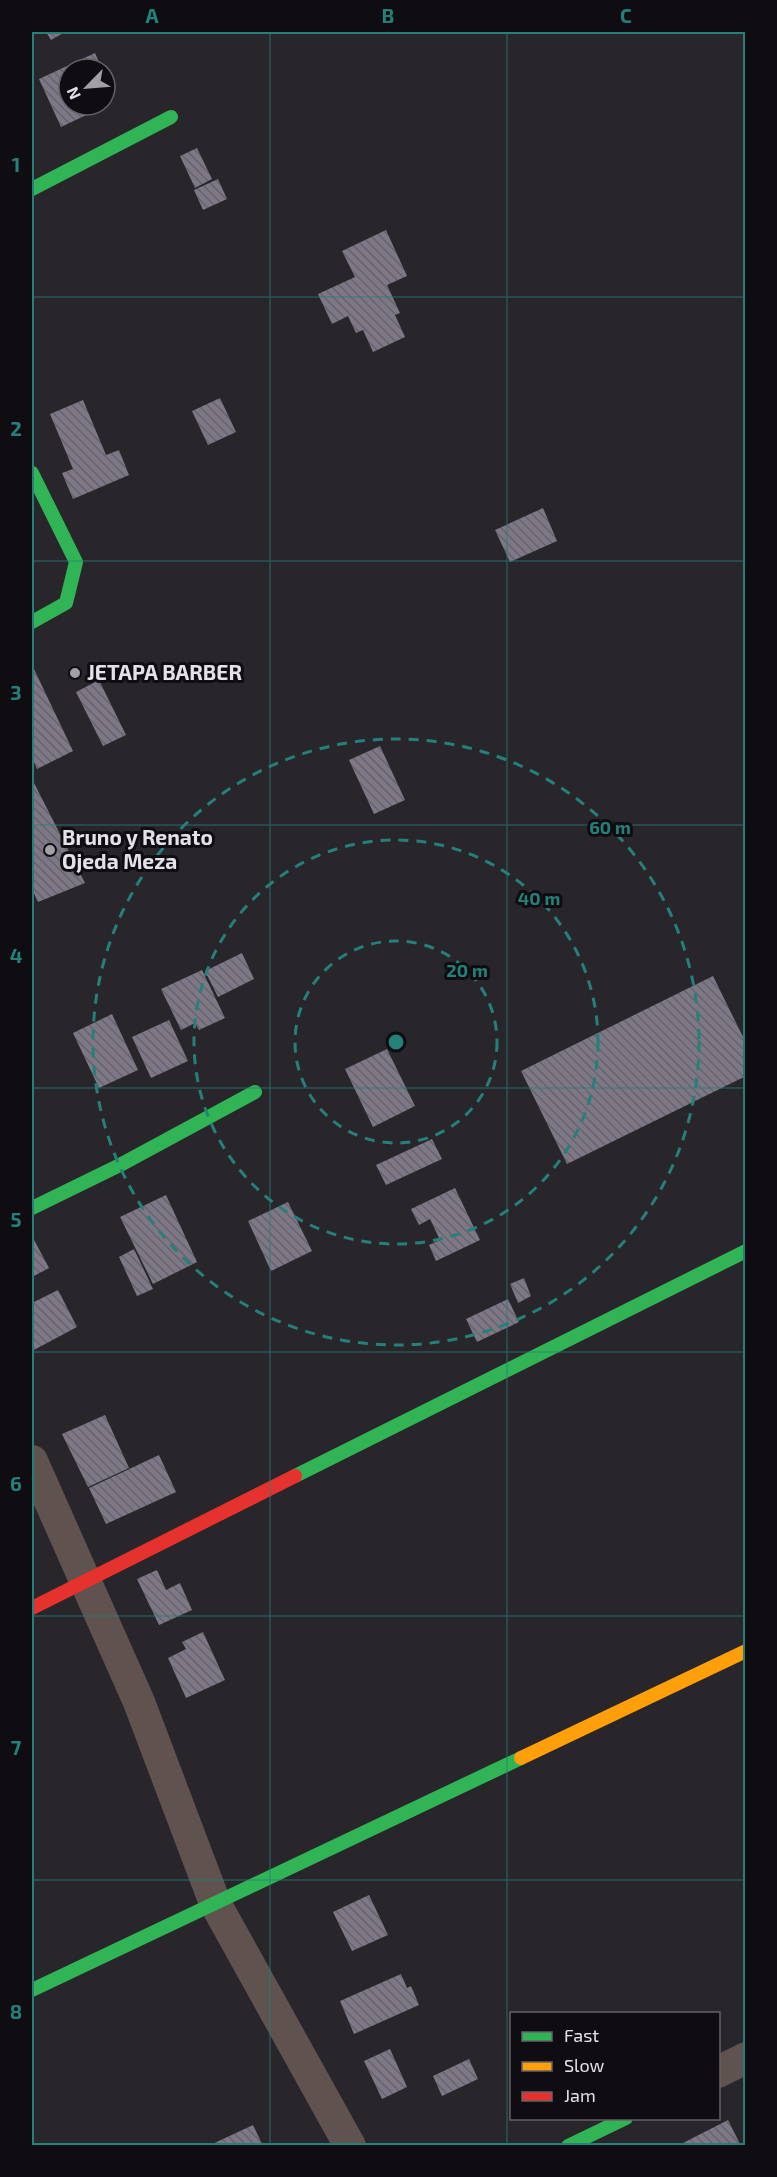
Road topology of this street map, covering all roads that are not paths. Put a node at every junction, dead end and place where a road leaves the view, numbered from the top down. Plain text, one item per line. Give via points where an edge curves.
1 (171, 117) dead end
2 (32, 189) edge
3 (32, 473) edge
4 (32, 622) edge
5 (255, 1092) dead end
6 (32, 1208) edge
7 (746, 1251) edge
8 (32, 1461) edge
9 (86, 1581) junction
10 (32, 1608) edge
11 (746, 1651) edge
12 (215, 1903) junction
13 (32, 1990) edge
14 (746, 2058) edge
15 (720, 2071) edge
16 (622, 2120) edge
17 (350, 2145) edge
18 (568, 2145) edge

1 - 2 street
3 - 4 street via 76,562 66,603
5 - 6 street
7 - 9 street
8 - 9 street
9 - 10 street
9 - 12 street via 139,1702
11 - 12 street
12 - 13 street
12 - 17 street
14 - 15 street
16 - 18 street

